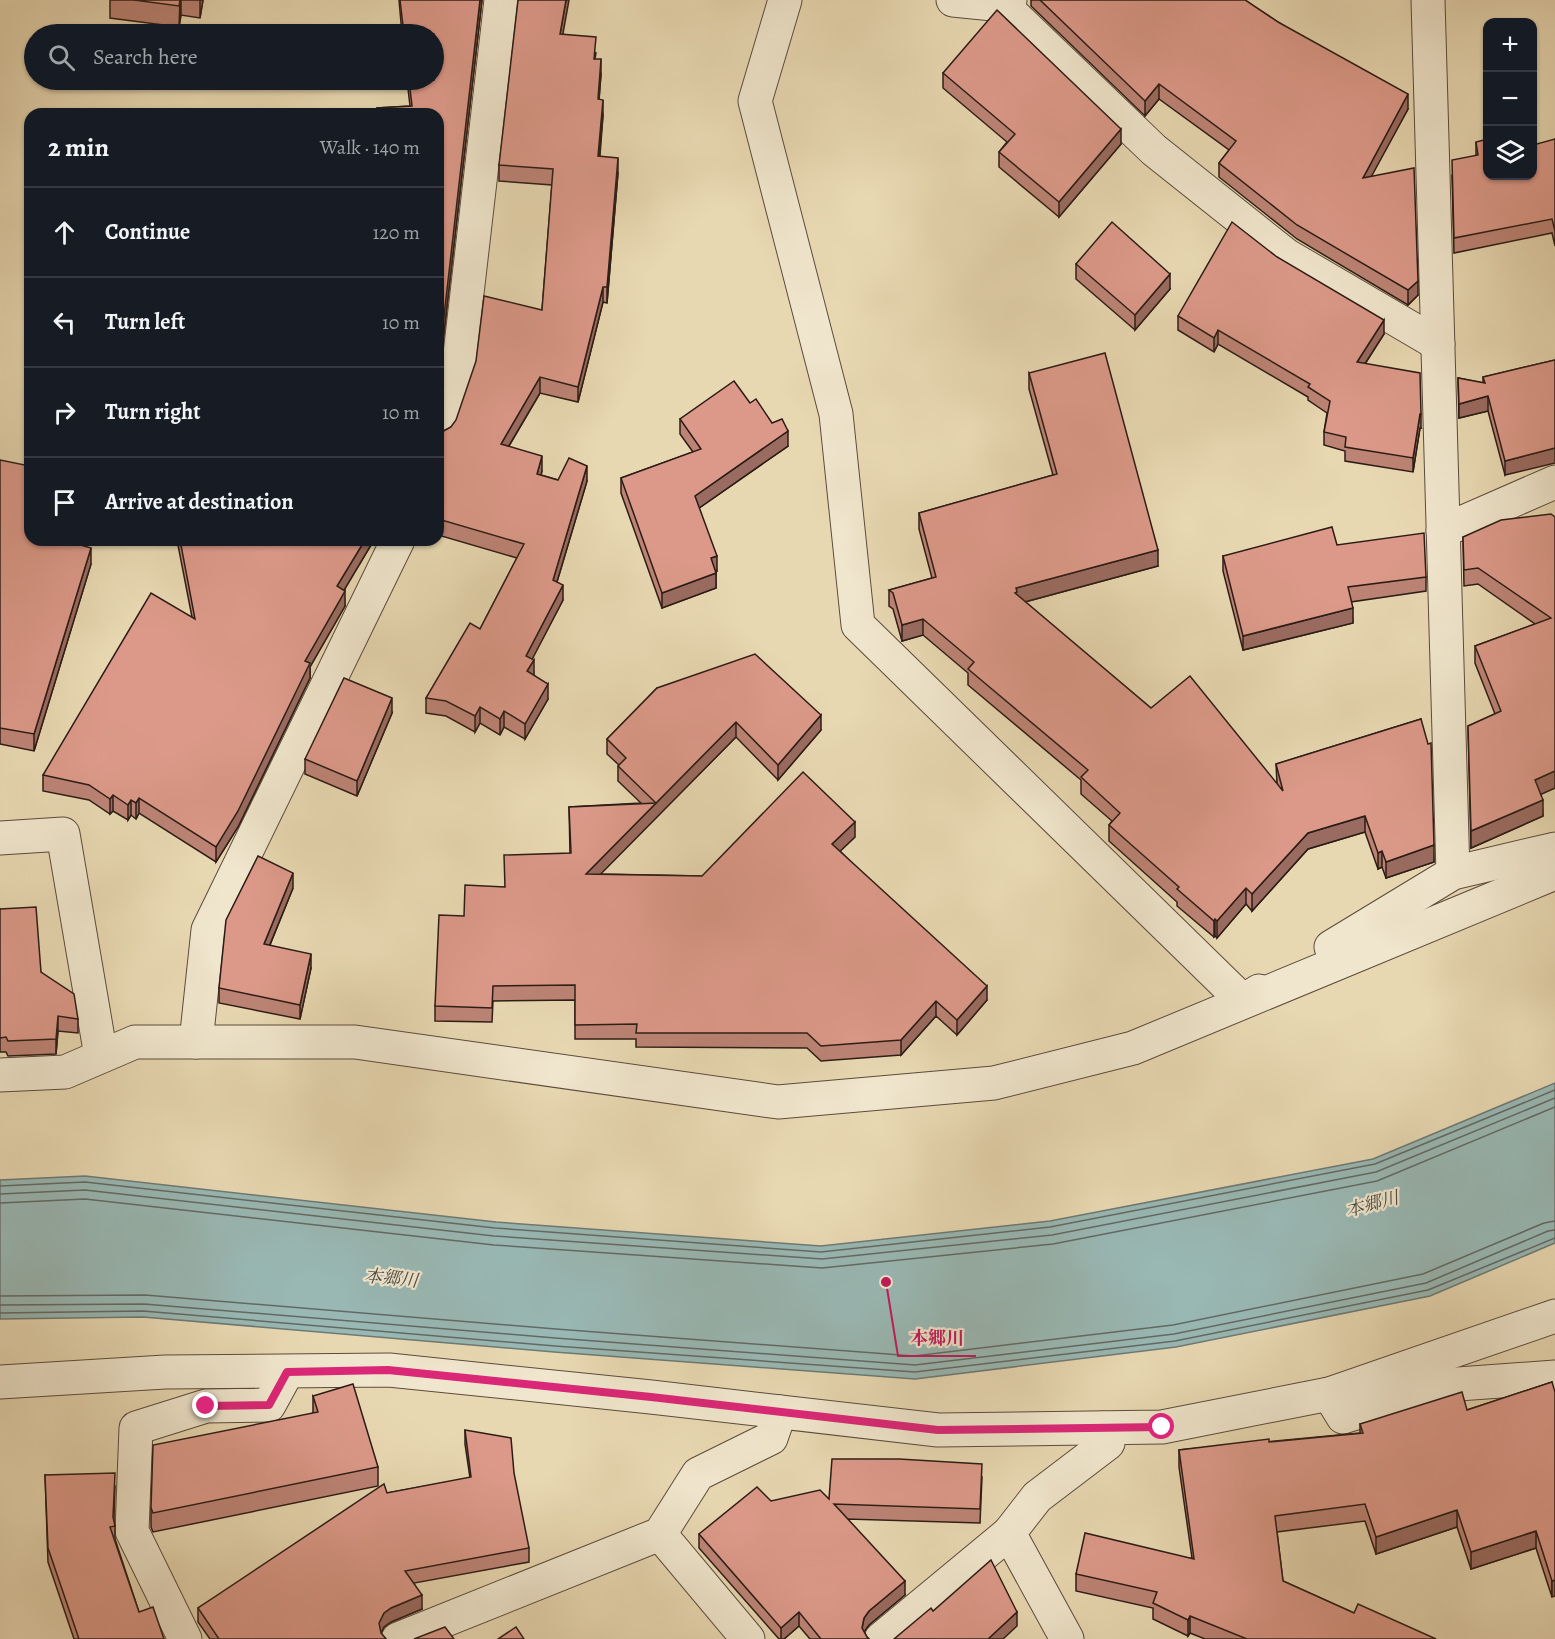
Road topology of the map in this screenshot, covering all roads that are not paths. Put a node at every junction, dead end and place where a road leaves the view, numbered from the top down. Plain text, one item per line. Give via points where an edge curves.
1 (501, 0) edge
2 (785, 0) edge
3 (953, 0) edge
4 (1428, 0) edge
5 (1006, 3) edge
6 (1438, 345) junction
7 (444, 412) edge
8 (1555, 482) edge
9 (1443, 531) junction
10 (395, 546) edge
11 (0, 837) edge
12 (1555, 849) edge
13 (1453, 873) junction
14 (1555, 873) edge
15 (1243, 1001) junction
16 (196, 1042) junction
17 (101, 1056) junction
18 (0, 1075) edge
19 (1555, 1316) edge
20 (287, 1372) junction
21 (1555, 1377) edge
22 (0, 1382) edge
23 (1329, 1394) junction
24 (780, 1412) junction
25 (1104, 1428) junction
26 (1008, 1533) junction
27 (660, 1534) junction
28 (185, 1639) edge
29 (398, 1639) edge
30 (748, 1639) edge
31 (881, 1639) edge
32 (1067, 1639) edge

1 - 7 street via 458,371
2 - 15 street via 755,101 836,414 858,625
3 - 5 street
4 - 6 street
5 - 6 street via 1154,150 1286,255
6 - 9 street
8 - 9 street
9 - 13 street
10 - 16 street via 208,930
11 - 17 street via 63,834
12 - 13 street
13 - 15 street
14 - 15 street
15 - 16 street via 1133,1048 994,1083 778,1102 355,1042
16 - 17 street via 135,1042
17 - 18 street via 65,1072
19 - 23 street
20 - 22 street via 165,1372
20 - 24 street via 388,1370
20 - 28 street via 269,1405 206,1406 136,1428 132,1531
21 - 23 street via 1444,1385 1343,1417
23 - 25 street via 1162,1427
24 - 25 street via 938,1430
24 - 27 street via 771,1438 698,1474
25 - 26 street via 1108,1443 1037,1497
26 - 31 street
26 - 32 street
27 - 29 street
27 - 30 street

